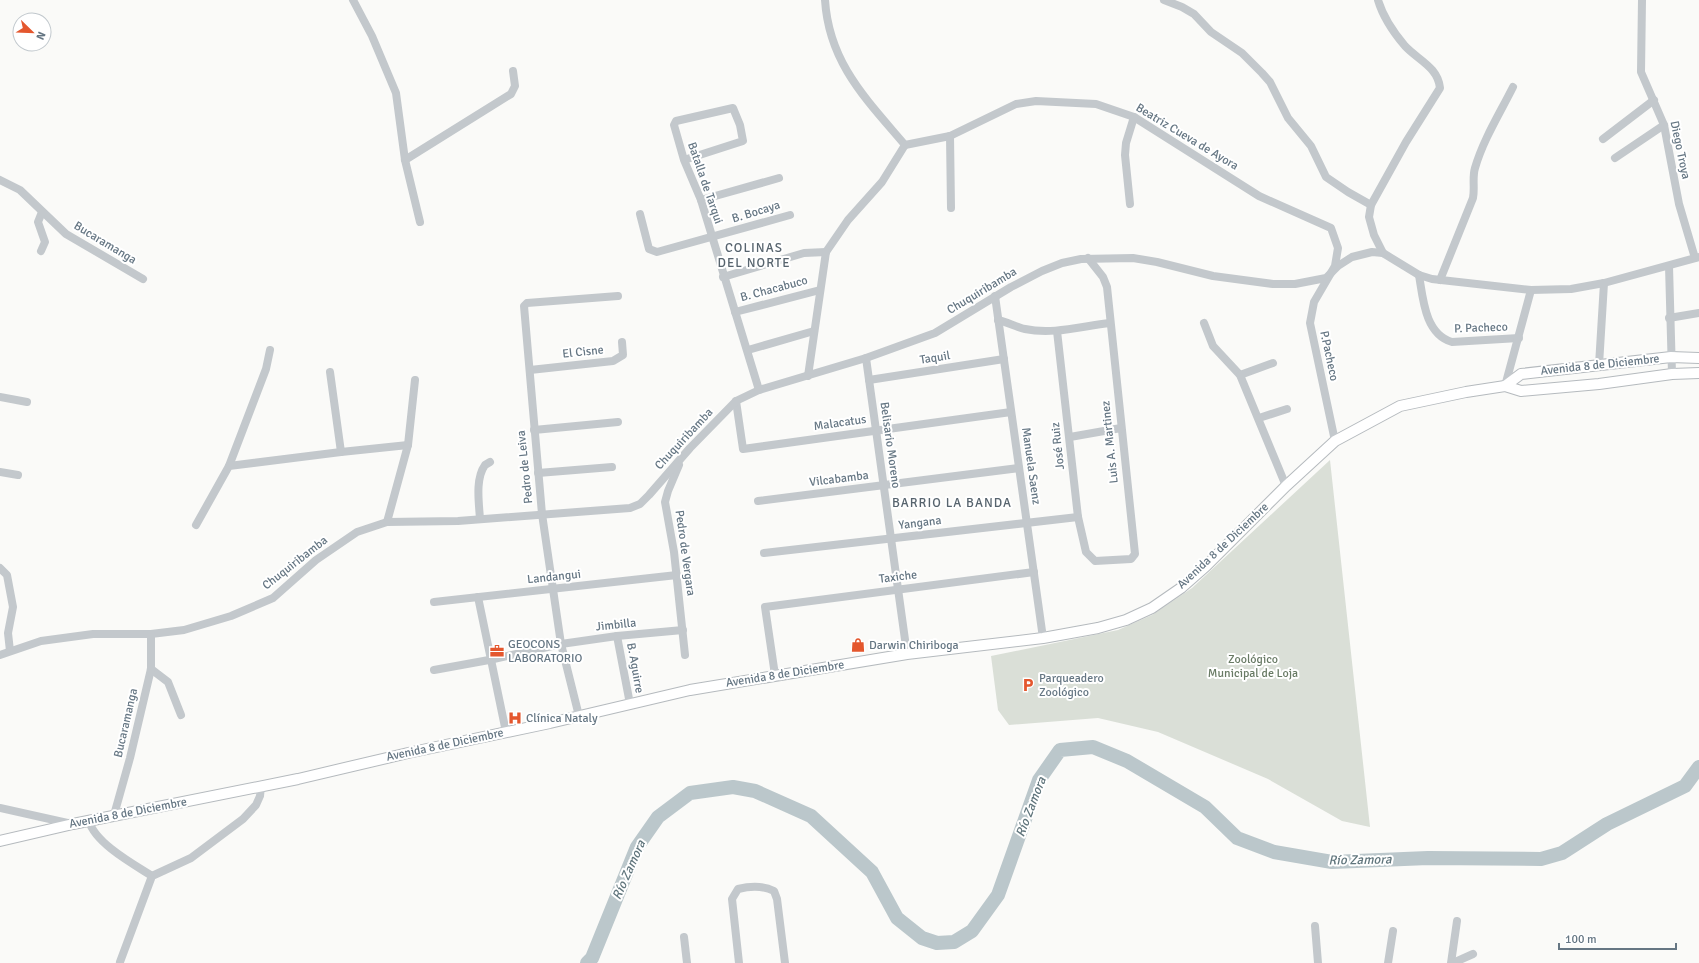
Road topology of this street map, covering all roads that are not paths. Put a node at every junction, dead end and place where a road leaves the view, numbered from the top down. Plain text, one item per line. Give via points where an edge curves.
1 (353, 0) edge
2 (825, 0) edge
3 (1164, 0) edge
4 (1378, 0) edge
5 (1642, 0) edge
6 (513, 71) dead end
7 (1513, 87) dead end
8 (1654, 100) junction
9 (1134, 117) junction
10 (1664, 125) junction
11 (950, 136) junction
12 (1603, 139) dead end
13 (904, 144) junction
14 (1615, 158) dead end
15 (405, 160) junction
16 (684, 160) junction
17 (779, 178) dead end
18 (0, 180) edge
19 (701, 200) junction
20 (1130, 204) dead end
21 (1371, 205) junction
22 (951, 208) dead end
23 (42, 212) junction
24 (640, 214) dead end
25 (790, 214) dead end
26 (420, 222) dead end
27 (711, 238) junction
28 (41, 251) dead end
29 (826, 252) junction
30 (1383, 253) junction
31 (1088, 258) junction
32 (1697, 258) edge
33 (1669, 266) junction
34 (1418, 275) junction
35 (723, 277) junction
36 (1326, 278) junction
37 (143, 279) dead end
38 (1440, 280) junction
39 (1604, 283) junction
40 (820, 290) junction
41 (1531, 290) junction
42 (618, 296) dead end
43 (995, 296) junction
44 (735, 312) junction
45 (1699, 313) edge
46 (1669, 318) junction
47 (998, 320) junction
48 (1110, 323) junction
49 (1204, 323) dead end
50 (814, 331) junction
51 (1057, 331) junction
52 (1519, 338) junction
53 (622, 342) dead end
54 (270, 350) dead end
55 (748, 350) junction
56 (1671, 357) junction
57 (866, 358) junction
58 (1699, 358) edge
59 (1004, 359) junction
60 (1273, 363) dead end
61 (1599, 365) junction
62 (530, 370) junction
63 (330, 372) dead end
64 (1699, 373) edge
65 (1672, 374) junction
66 (1240, 375) junction
67 (808, 376) junction
68 (415, 380) dead end
69 (869, 380) junction
70 (1505, 386) junction
71 (758, 390) junction
72 (0, 397) edge
73 (736, 401) junction
74 (27, 402) dead end
75 (1287, 409) dead end
76 (1011, 412) junction
77 (1259, 418) junction
78 (618, 422) dead end
79 (1121, 428) junction
80 (534, 430) junction
81 (876, 430) junction
82 (1070, 437) junction
83 (1335, 440) junction
84 (408, 445) junction
85 (341, 452) junction
86 (683, 457) junction
87 (490, 462) dead end
88 (229, 466) junction
89 (612, 467) dead end
90 (1019, 468) junction
91 (0, 472) edge
92 (538, 473) junction
93 (18, 475) dead end
94 (884, 486) junction
95 (1286, 486) junction
96 (758, 502) dead end
97 (542, 514) junction
98 (1078, 517) junction
99 (480, 519) junction
100 (387, 522) junction
101 (1027, 522) junction
102 (196, 525) dead end
103 (891, 538) junction
104 (764, 553) dead end
105 (1090, 557) joint
106 (0, 568) edge
107 (1034, 572) junction
108 (676, 575) junction
109 (553, 589) junction
110 (898, 590) junction
111 (478, 597) junction
112 (434, 602) dead end
113 (683, 630) junction
114 (151, 634) junction
115 (617, 636) junction
116 (1043, 638) junction
117 (561, 644) junction
118 (10, 651) junction
119 (907, 654) junction
120 (0, 655) edge
121 (686, 655) dead end
122 (489, 660) junction
123 (151, 670) junction
124 (434, 670) dead end
125 (775, 676) junction
126 (630, 704) junction
127 (181, 715) dead end
128 (579, 716) junction
129 (506, 732) junction
130 (261, 786) junction
131 (0, 808) edge
132 (114, 815) junction
133 (90, 821) junction
134 (73, 824) junction
135 (0, 841) edge
136 (152, 876) junction
137 (1457, 921) dead end
138 (1315, 926) dead end
139 (1393, 931) dead end
140 (684, 936) dead end
141 (1473, 954) dead end
142 (120, 962) edge
143 (687, 963) edge
144 (739, 963) edge
145 (785, 963) edge
146 (1318, 963) edge
147 (1388, 963) edge
148 (1452, 963) edge

1 - 15 street via 372,36 396,93
2 - 13 street via 832,40 854,84
3 - 21 street via 1194,14 1211,32 1242,53 1270,82 1288,118 1311,146 1326,177
4 - 21 street via 1387,22 1406,46 1439,79 1440,88
5 - 8 street, Diego Troya via 1641,72
6 - 15 street via 515,86 511,94
7 - 38 street via 1474,168 1473,198
8 - 10 street, Diego Troya
8 - 12 street
9 - 11 street, Beatriz Cueva de Ayora via 1096,104 1036,101 1005,108
9 - 20 street via 1125,155
9 - 36 street, Beatriz Cueva de Ayora via 1259,196 1331,228 1338,248 1335,266
10 - 14 street
10 - 32 street, Diego Troya via 1679,204
11 - 13 street, Beatriz Cueva de Ayora
11 - 22 street
13 - 29 street via 882,182 848,220
15 - 26 street
16 - 16 street, Batalla de Tarqui via 743,141 735,111 731,108 676,121 674,125
16 - 19 street, Batalla de Tarqui
17 - 19 street
18 - 23 street, Bucaramanga via 20,190
19 - 27 street, Batalla de Tarqui
21 - 30 street via 1369,217
23 - 28 street via 38,222 45,242
23 - 37 street, Bucaramanga via 73,239
24 - 27 street, B. Bocaya via 649,249 654,252
25 - 27 street, B. Bocaya
27 - 35 street, Batalla de Tarqui
29 - 35 street via 804,253
29 - 40 street
30 - 34 street
30 - 36 street via 1372,252 1352,258 1338,266
31 - 36 street, Chuquiribamba via 1133,258 1213,276 1273,284 1295,284
31 - 43 street, Chuquiribamba via 1062,263 1042,271
31 - 48 street, Luis A. Martinez via 1103,277 1107,288
32 - 33 street
33 - 39 street
33 - 46 street
34 - 38 street
34 - 52 street, P. Pacheco via 1431,325 1442,339 1452,342
35 - 44 street, Batalla de Tarqui
36 - 83 street, P.Pacheco via 1314,302 1310,323
38 - 41 street
39 - 41 street via 1571,289
39 - 61 street
40 - 44 street, B. Chacabuco
40 - 50 street
41 - 52 street
42 - 62 street, Pedro de Leiva via 524,306
43 - 47 street, Manuela Saenz
43 - 57 street, Chuquiribamba via 935,333
44 - 55 street, Batalla de Tarqui
45 - 46 street
46 - 56 street
47 - 51 street via 1024,329
47 - 59 street, Manuela Saenz
48 - 51 street
48 - 79 street, Luis A. Martinez
49 - 66 street via 1213,346
50 - 55 street
50 - 67 street
51 - 82 street, José Ruiz
52 - 70 street
53 - 62 street, El Cisne via 623,355 613,361
54 - 88 street via 266,369
55 - 71 street, Batalla de Tarqui
56 - 58 main road, Avenida 8 de Diciembre
56 - 61 main road, Avenida 8 de Diciembre
56 - 65 street
57 - 67 street, Chuquiribamba
57 - 69 street, Belisario Moreno
59 - 69 street, Taquil
59 - 76 street, Manuela Saenz
60 - 66 street
61 - 70 main road, Avenida 8 de Diciembre via 1521,374
62 - 80 street, Pedro de Leiva
63 - 85 street
64 - 65 main road, Avenida 8 de Diciembre
65 - 70 main road, Avenida 8 de Diciembre via 1521,391
66 - 77 street
67 - 71 street, Chuquiribamba
68 - 84 street
69 - 81 street, Belisario Moreno
70 - 83 main road, Avenida 8 de Diciembre via 1400,406
71 - 73 street, Chuquiribamba
72 - 74 street
73 - 81 street, Malacatus via 743,449
73 - 86 street, Chuquiribamba
75 - 77 street
76 - 81 street, Malacatus
76 - 90 street, Manuela Saenz
77 - 95 street
78 - 80 street
79 - 82 street
79 - 105 street, Luis A. Martinez via 1135,554 1131,559 1095,561
80 - 92 street, Pedro de Leiva
81 - 94 street, Belisario Moreno
82 - 98 street, José Ruiz
83 - 95 main road, Avenida 8 de Diciembre
84 - 85 street
84 - 100 street
85 - 88 street
86 - 97 street, Chuquiribamba via 640,504 630,508
86 - 108 street, Pedro de Vergara via 668,490 666,502
87 - 99 street via 485,465 481,475
88 - 102 street
89 - 92 street
90 - 94 street, Vilcabamba
90 - 101 street, Manuela Saenz
91 - 93 street
92 - 97 street, Pedro de Leiva
94 - 96 street, Vilcabamba
94 - 103 street, Belisario Moreno
95 - 116 main road, Avenida 8 de Diciembre via 1206,566 1181,588 1152,608 1126,620 1098,628
97 - 99 street, Chuquiribamba
97 - 109 street, Pedro de Leiva
98 - 101 street, Yangana
98 - 105 street, José Ruiz via 1086,552
99 - 100 street, Chuquiribamba
100 - 114 street, Chuquiribamba via 357,532 316,560 273,598 231,616 184,630
101 - 103 street, Yangana
101 - 107 street, Manuela Saenz
103 - 104 street, Yangana
103 - 110 street, Belisario Moreno
106 - 118 street via 7,574 13,607 8,633
107 - 110 street, Taxiche
107 - 116 street, Manuela Saenz
108 - 109 street, Landangui
108 - 113 street, Pedro de Vergara
109 - 111 street, Landangui
109 - 117 street, Pedro de Leiva
110 - 119 street, Belisario Moreno
110 - 125 street, Taxiche via 765,607
111 - 112 street, Landangui
111 - 122 street
113 - 115 street, Jimbilla
113 - 121 street, Pedro de Vergara
114 - 118 street, Chuquiribamba via 93,634 41,641
114 - 123 street, Bucaramanga
115 - 117 street, Jimbilla
115 - 126 street, B. Aguirre
116 - 119 main road, Avenida 8 de Diciembre
117 - 122 street, Jimbilla
117 - 128 street, Pedro de Leiva
118 - 120 street, Chuquiribamba
119 - 125 main road, Avenida 8 de Diciembre
122 - 124 street, Jimbilla
122 - 129 street
123 - 127 street via 168,682
123 - 132 street, Bucaramanga
125 - 126 main road, Avenida 8 de Diciembre via 690,690
126 - 128 main road, Avenida 8 de Diciembre
128 - 129 main road, Avenida 8 de Diciembre
129 - 130 main road, Avenida 8 de Diciembre
130 - 132 main road, Avenida 8 de Diciembre
130 - 136 street via 256,805 243,819 191,858
131 - 134 street
132 - 133 main road, Avenida 8 de Diciembre
133 - 134 main road, Avenida 8 de Diciembre
133 - 136 street via 91,828 100,839
134 - 135 main road, Avenida 8 de Diciembre
136 - 142 street
137 - 148 street
138 - 146 street
139 - 147 street
140 - 143 street
141 - 148 street
144 - 145 street via 732,899 738,889 748,887 762,887 774,891 778,899

